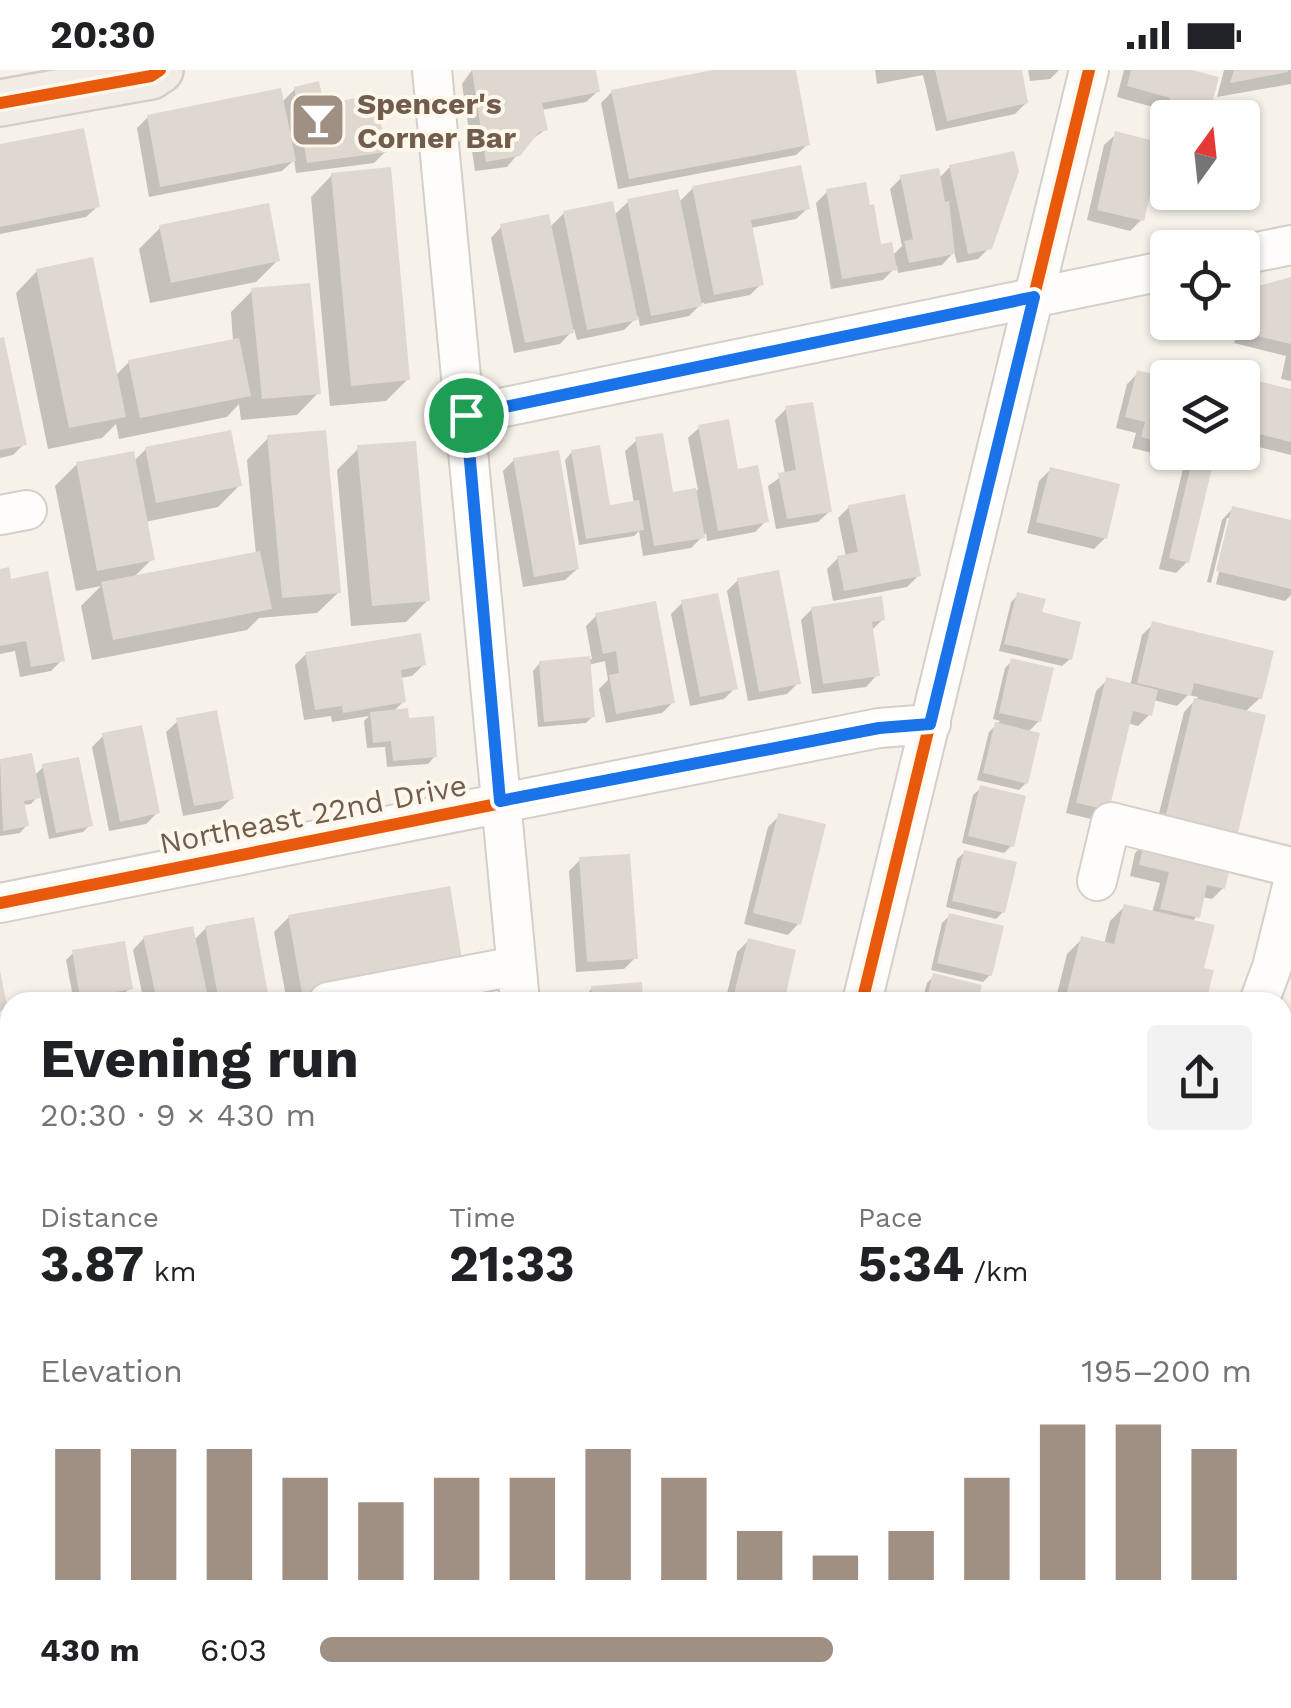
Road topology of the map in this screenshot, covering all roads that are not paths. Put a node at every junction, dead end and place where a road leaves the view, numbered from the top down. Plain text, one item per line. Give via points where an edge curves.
1 (160, 70) edge
2 (432, 70) edge
3 (1089, 70) edge
4 (0, 104) edge
5 (1291, 245) edge
6 (1260, 251) edge
7 (1150, 274) edge
8 (1034, 297) junction
9 (466, 415) junction
10 (930, 724) junction
11 (500, 801) junction
12 (1291, 867) edge
13 (1097, 882) dead end
14 (1291, 890) edge
15 (0, 903) edge
16 (518, 984) edge
17 (434, 992) edge
18 (864, 992) edge
19 (1263, 992) edge

1 - 4 main road
2 - 9 street
3 - 8 street
5 - 6 street
7 - 8 street
8 - 9 street
8 - 10 street
9 - 11 street
10 - 11 street, Northeast 22nd Drive via 879,728
10 - 18 street
11 - 15 street, Northeast 22nd Drive
11 - 16 street
12 - 13 street via 1111,822
14 - 19 street
16 - 17 street

